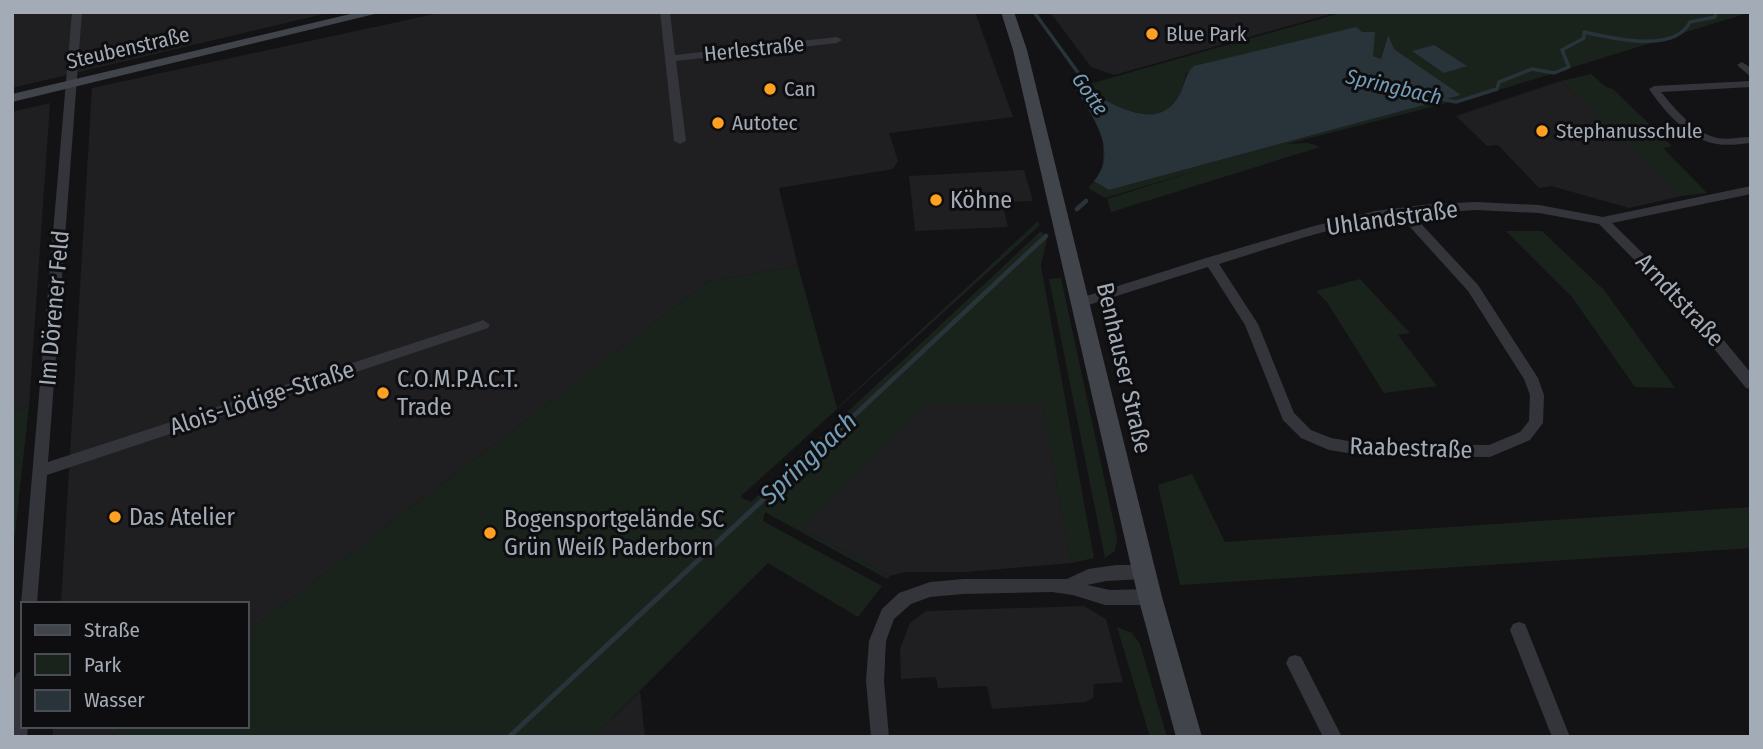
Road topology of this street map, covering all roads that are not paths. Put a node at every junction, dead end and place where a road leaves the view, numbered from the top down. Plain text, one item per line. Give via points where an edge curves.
1 (77, 12) edge
2 (377, 12) edge
3 (665, 12) edge
4 (1007, 12) edge
5 (837, 40) dead end
6 (671, 58) junction
7 (1751, 64) edge
8 (1751, 74) edge
9 (70, 83) junction
10 (1751, 84) edge
11 (12, 98) edge
12 (1751, 139) edge
13 (680, 141) dead end
14 (1751, 190) edge
15 (1402, 211) junction
16 (1603, 221) junction
17 (1210, 261) junction
18 (1082, 302) junction
19 (483, 325) dead end
20 (1751, 384) edge
21 (40, 471) junction
22 (1144, 572) junction
23 (1072, 585) junction
24 (1150, 597) junction
25 (29, 602) edge
26 (1519, 630) dead end
27 (1295, 663) dead end
28 (21, 702) edge
29 (18, 737) edge
30 (880, 737) edge
31 (1189, 737) edge
32 (1333, 737) edge
33 (1561, 737) edge

1 - 9 street, Im Dörener Feld
2 - 9 main road, Steubenstraße
3 - 6 street, Herlestraße
4 - 18 main road, Benhauser Straße
5 - 6 street, Herlestraße
6 - 13 street, Herlestraße
7 - 8 street via 1742,65
9 - 11 street, Steubenstraße
9 - 21 street, Im Dörener Feld
10 - 12 street via 1654,89 1705,137
14 - 16 street, Uhlandstraße
15 - 16 street, Uhlandstraße via 1526,208
15 - 17 street, Uhlandstraße via 1318,229
15 - 17 street, Raabestraße via 1473,288 1531,378 1537,395 1536,423 1525,436 1490,451 1366,450 1329,444 1306,434 1288,416 1251,324
16 - 20 street, Arndtstraße via 1680,296
17 - 18 street, Uhlandstraße
18 - 22 main road, Benhauser Straße
19 - 21 street, Alois-Lödige-Straße
21 - 25 street, Im Dörener Feld
22 - 23 street via 1105,574
22 - 24 main road, Benhauser Straße
23 - 24 street via 1108,597
23 - 30 street via 920,589 896,601 878,628 875,643
24 - 31 main road, Benhauser Straße
26 - 33 street
27 - 32 street
28 - 29 street

